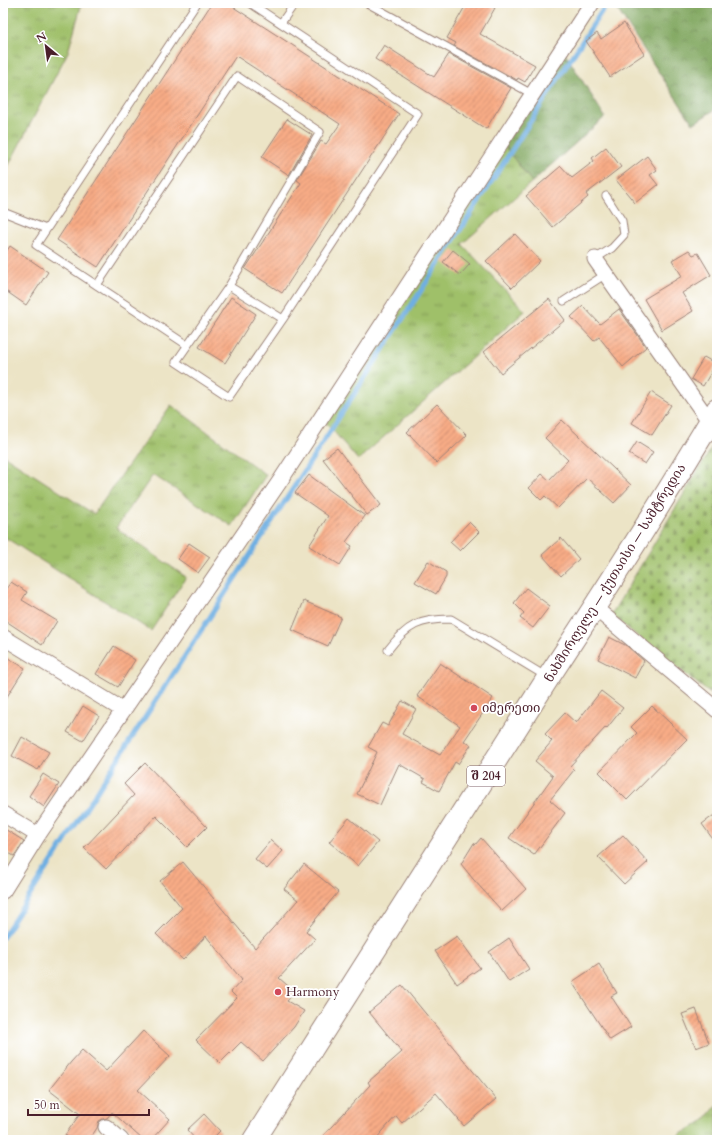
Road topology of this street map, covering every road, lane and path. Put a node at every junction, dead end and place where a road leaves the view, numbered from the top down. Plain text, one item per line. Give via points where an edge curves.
1 (197, 3) edge
2 (250, 3) edge
3 (295, 3) edge
4 (367, 3) edge
5 (592, 3) edge
6 (281, 23) junction
7 (532, 94) junction
8 (606, 196) dead end
9 (3, 212) edge
10 (46, 229) junction
11 (595, 259) joint
12 (606, 274) junction
13 (97, 285) junction
14 (229, 286) junction
15 (564, 301) dead end
16 (283, 319) junction
17 (187, 345) junction
18 (714, 416) edge
19 (595, 608) junction
20 (3, 637) edge
21 (388, 650) dead end
22 (548, 678) junction
23 (123, 710) junction
24 (717, 710) edge
25 (3, 814) edge
26 (38, 834) junction
27 (3, 892) edge
28 (106, 1127) dead end
29 (121, 1140) edge
30 (254, 1140) edge

1 - 10 lane
2 - 6 lane
3 - 6 lane
4 - 7 lane
5 - 7 street
6 - 16 lane via 418,114
7 - 23 street via 284,474
8 - 11 lane via 622,221 624,235 612,248
9 - 10 lane
10 - 13 lane via 36,245
11 - 12 street
12 - 15 lane
12 - 18 street
13 - 14 lane via 237,76 320,132
13 - 17 lane
14 - 16 lane
14 - 17 lane
16 - 17 lane via 229,398 176,362
18 - 19 main road, ნახშირღელე — ქუთაისი — სამტრედია / შ 204
19 - 22 main road, ნახშირღელე — ქუთაისი — სამტრედია / შ 204
19 - 24 street
20 - 23 street
21 - 22 lane via 399,635 417,623 452,619
22 - 30 main road, ნახშირღელე — ქუთაისი — სამტრედია / შ 204
23 - 26 street
25 - 26 street
26 - 27 street
28 - 29 street

